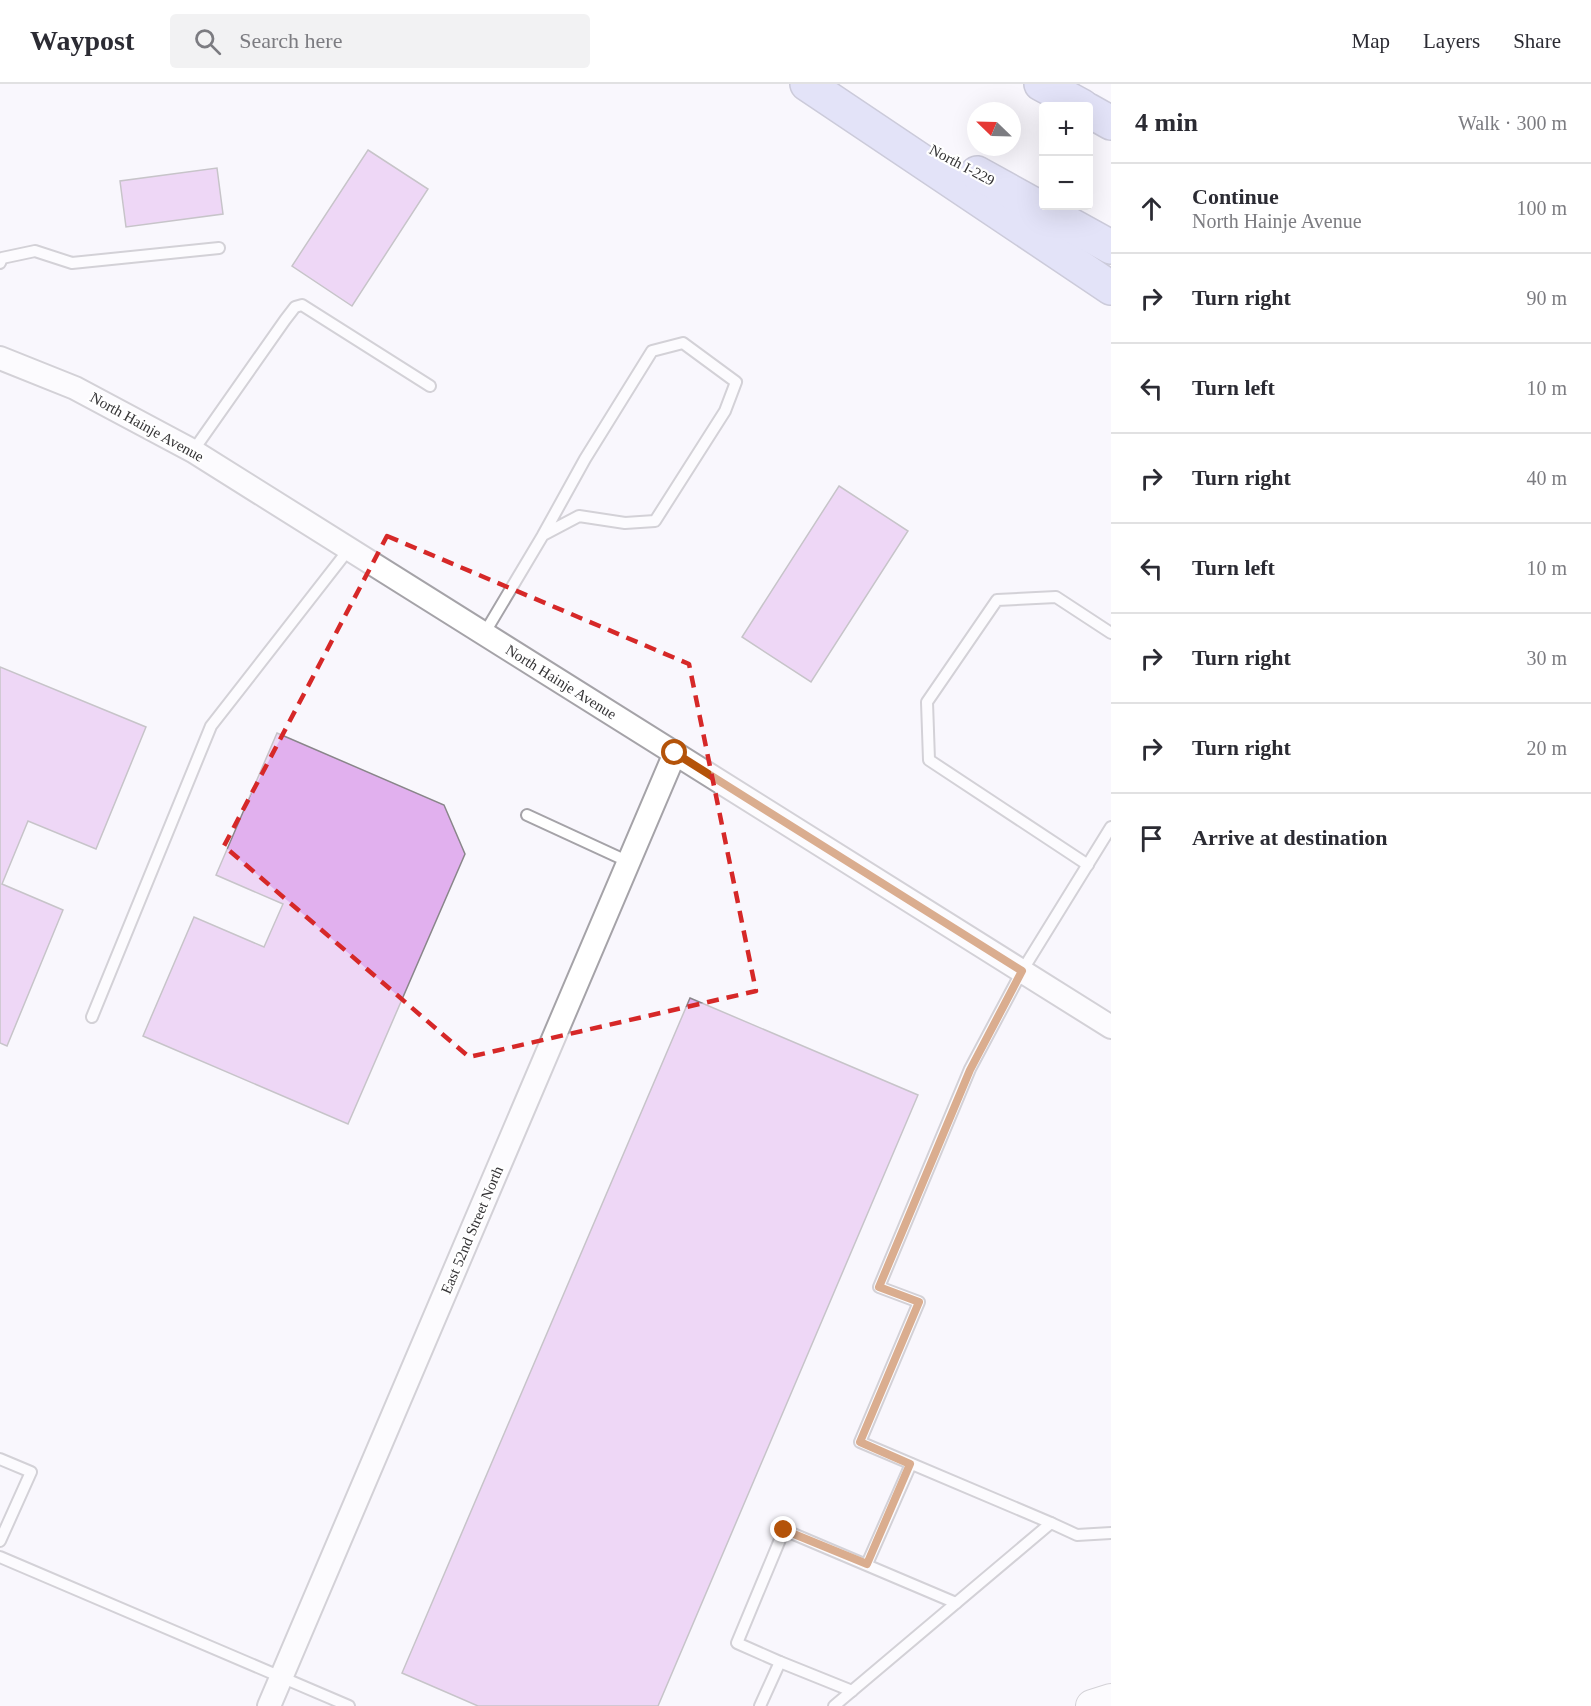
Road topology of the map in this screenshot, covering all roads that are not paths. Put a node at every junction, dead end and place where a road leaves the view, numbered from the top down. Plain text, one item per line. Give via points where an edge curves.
1 (807, 84) edge
2 (812, 84) edge
3 (1041, 84) edge
4 (1075, 102) edge
5 (1093, 112) edge
6 (1111, 123) edge
7 (219, 248) dead end
8 (1111, 248) edge
9 (0, 263) edge
10 (1111, 288) edge
11 (0, 358) edge
12 (430, 386) dead end
13 (193, 451) junction
14 (543, 535) junction
15 (349, 549) junction
16 (1111, 633) edge
17 (484, 634) junction
18 (675, 753) junction
19 (527, 815) dead end
20 (1111, 827) edge
21 (629, 862) junction
22 (1088, 865) junction
23 (1022, 971) junction
24 (92, 1017) dead end
25 (1111, 1027) edge
26 (0, 1459) edge
27 (910, 1464) junction
28 (1051, 1523) junction
29 (1111, 1533) edge
30 (0, 1541) edge
31 (0, 1557) edge
32 (867, 1564) junction
33 (956, 1603) junction
34 (780, 1662) junction
35 (282, 1676) junction
36 (852, 1691) junction
37 (1111, 1700) edge
38 (269, 1706) edge
39 (349, 1706) edge
40 (760, 1706) edge
41 (834, 1706) edge
42 (1092, 1706) edge

1 - 10 highway
2 - 8 highway, North I-229
3 - 4 highway
5 - 6 highway
7 - 9 lane via 72,263 35,251 2,258
11 - 13 street, North Hainje Avenue via 75,388
12 - 13 lane via 302,305 295,307 285,320
13 - 15 street, North Hainje Avenue
14 - 14 lane via 579,516 625,523 655,521 725,411 736,382 683,343 652,351
14 - 17 lane
15 - 17 street, North Hainje Avenue
15 - 24 lane via 211,726
16 - 22 lane via 1056,597 997,600 927,702 929,760
17 - 18 street, North Hainje Avenue
18 - 21 street, East 52nd Street North
18 - 23 street, North Hainje Avenue
19 - 21 lane
20 - 22 lane
21 - 35 street, East 52nd Street North
22 - 23 lane
23 - 25 street, North Hainje Avenue
23 - 27 lane via 970,1070 879,1287 919,1302 860,1442
26 - 30 lane via 31,1472
27 - 28 lane
27 - 32 lane
28 - 29 lane via 1077,1535
28 - 33 lane
31 - 35 lane
32 - 33 lane
32 - 34 lane via 784,1530 736,1643
33 - 36 lane
34 - 36 lane
34 - 40 lane
35 - 38 street, East 52nd Street North
35 - 39 lane
36 - 41 lane
37 - 42 street

